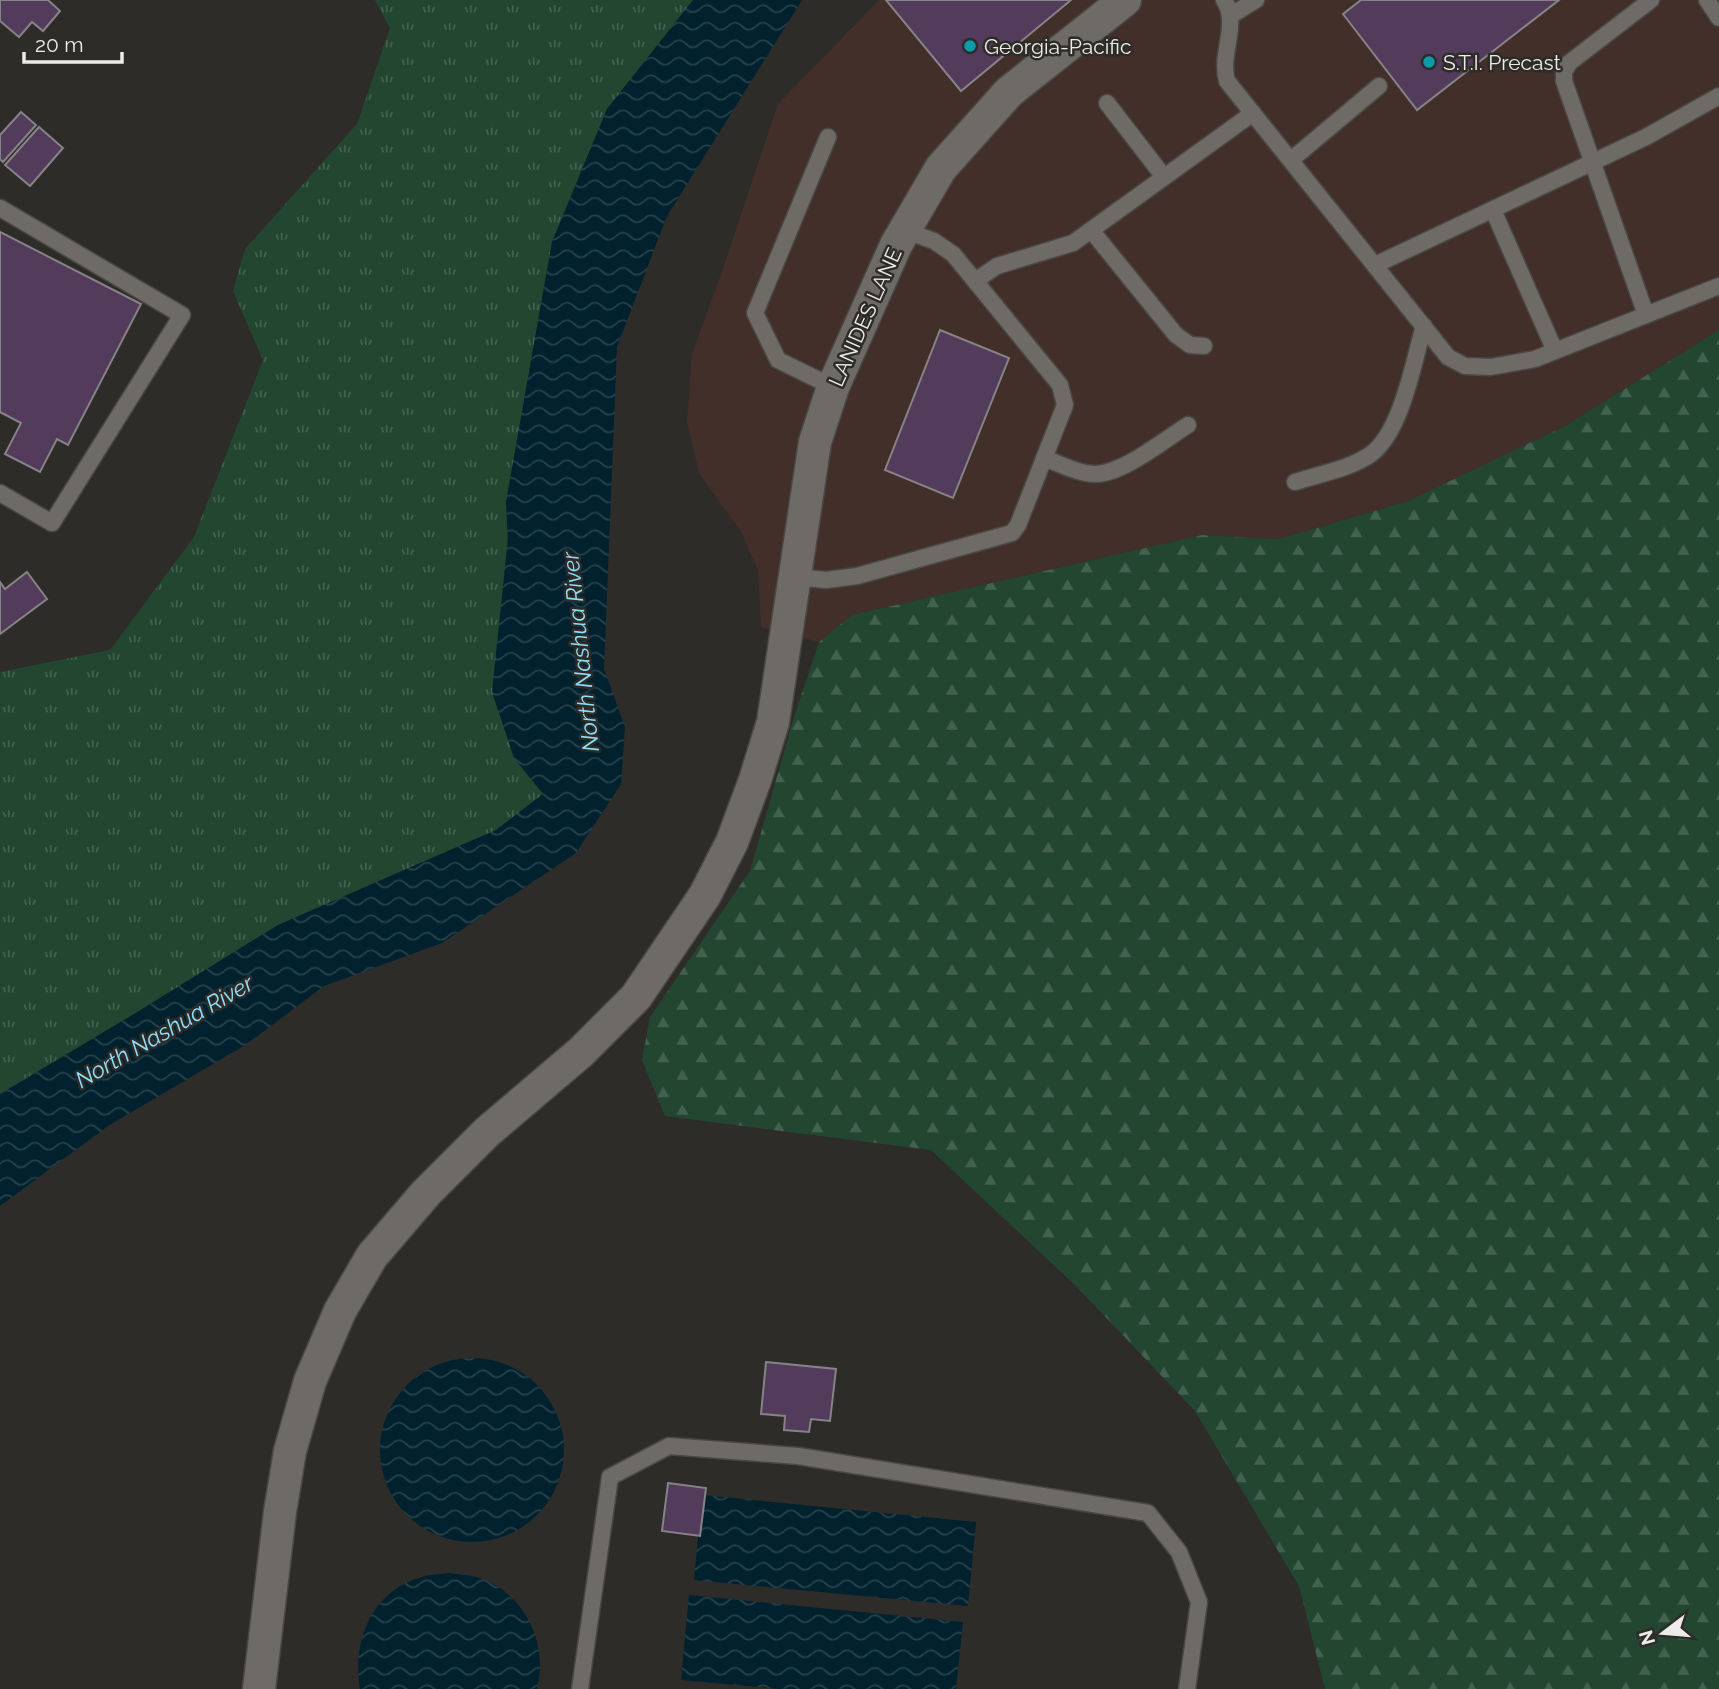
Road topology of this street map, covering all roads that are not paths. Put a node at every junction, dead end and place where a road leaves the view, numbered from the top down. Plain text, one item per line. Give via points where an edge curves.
1 (1125, 0) edge
2 (1224, 0) edge
3 (1256, 0) edge
4 (1651, 0) edge
5 (1707, 0) edge
6 (1230, 16) junction
7 (1719, 19) edge
8 (1379, 86) dead end
9 (1719, 96) edge
10 (1107, 103) dead end
11 (1253, 113) junction
12 (828, 136) dead end
13 (1291, 160) junction
14 (1592, 162) junction
15 (1164, 177) junction
16 (0, 208) edge
17 (1493, 210) junction
18 (904, 230) junction
19 (1091, 230) junction
20 (1375, 265) junction
21 (975, 281) junction
22 (1719, 286) edge
23 (1646, 315) junction
24 (1424, 326) junction
25 (1204, 346) dead end
26 (1555, 351) junction
27 (833, 387) junction
28 (1188, 425) dead end
29 (1044, 458) junction
30 (1295, 482) dead end
31 (0, 493) edge
32 (795, 577) junction
33 (259, 1689) edge
34 (580, 1689) edge
35 (1187, 1689) edge

1 - 18 street, LANIDES LANE via 1009,92 940,168
2 - 6 lane
3 - 6 lane
4 - 14 lane via 1569,63 1564,72
5 - 7 lane
6 - 11 lane via 1223,68 1227,81
8 - 13 lane
9 - 14 lane
10 - 15 lane
11 - 13 lane
11 - 15 lane
12 - 27 lane via 755,313 778,360
13 - 20 lane
14 - 17 lane
14 - 23 lane
15 - 19 lane
16 - 31 lane via 181,316 52,523
17 - 20 lane
17 - 26 lane
18 - 21 lane via 953,254
18 - 27 street, LANIDES LANE
19 - 21 lane via 1053,251 997,266
19 - 25 lane via 1176,335 1190,345
20 - 24 lane
21 - 29 lane via 1060,385 1065,405
22 - 23 lane
23 - 26 lane
24 - 26 lane via 1448,357 1465,366 1491,367
24 - 30 lane via 1397,416 1386,436 1371,454
27 - 32 street, LANIDES LANE via 815,442
28 - 29 lane via 1125,464 1096,474
29 - 32 lane via 1012,533 857,576
32 - 33 street, LANIDES LANE via 773,722 732,842 705,895 636,997 581,1052 486,1132 426,1193 372,1256 340,1311 310,1381 290,1451
34 - 35 lane via 610,1478 669,1446 799,1456 1148,1513 1179,1552 1199,1602

